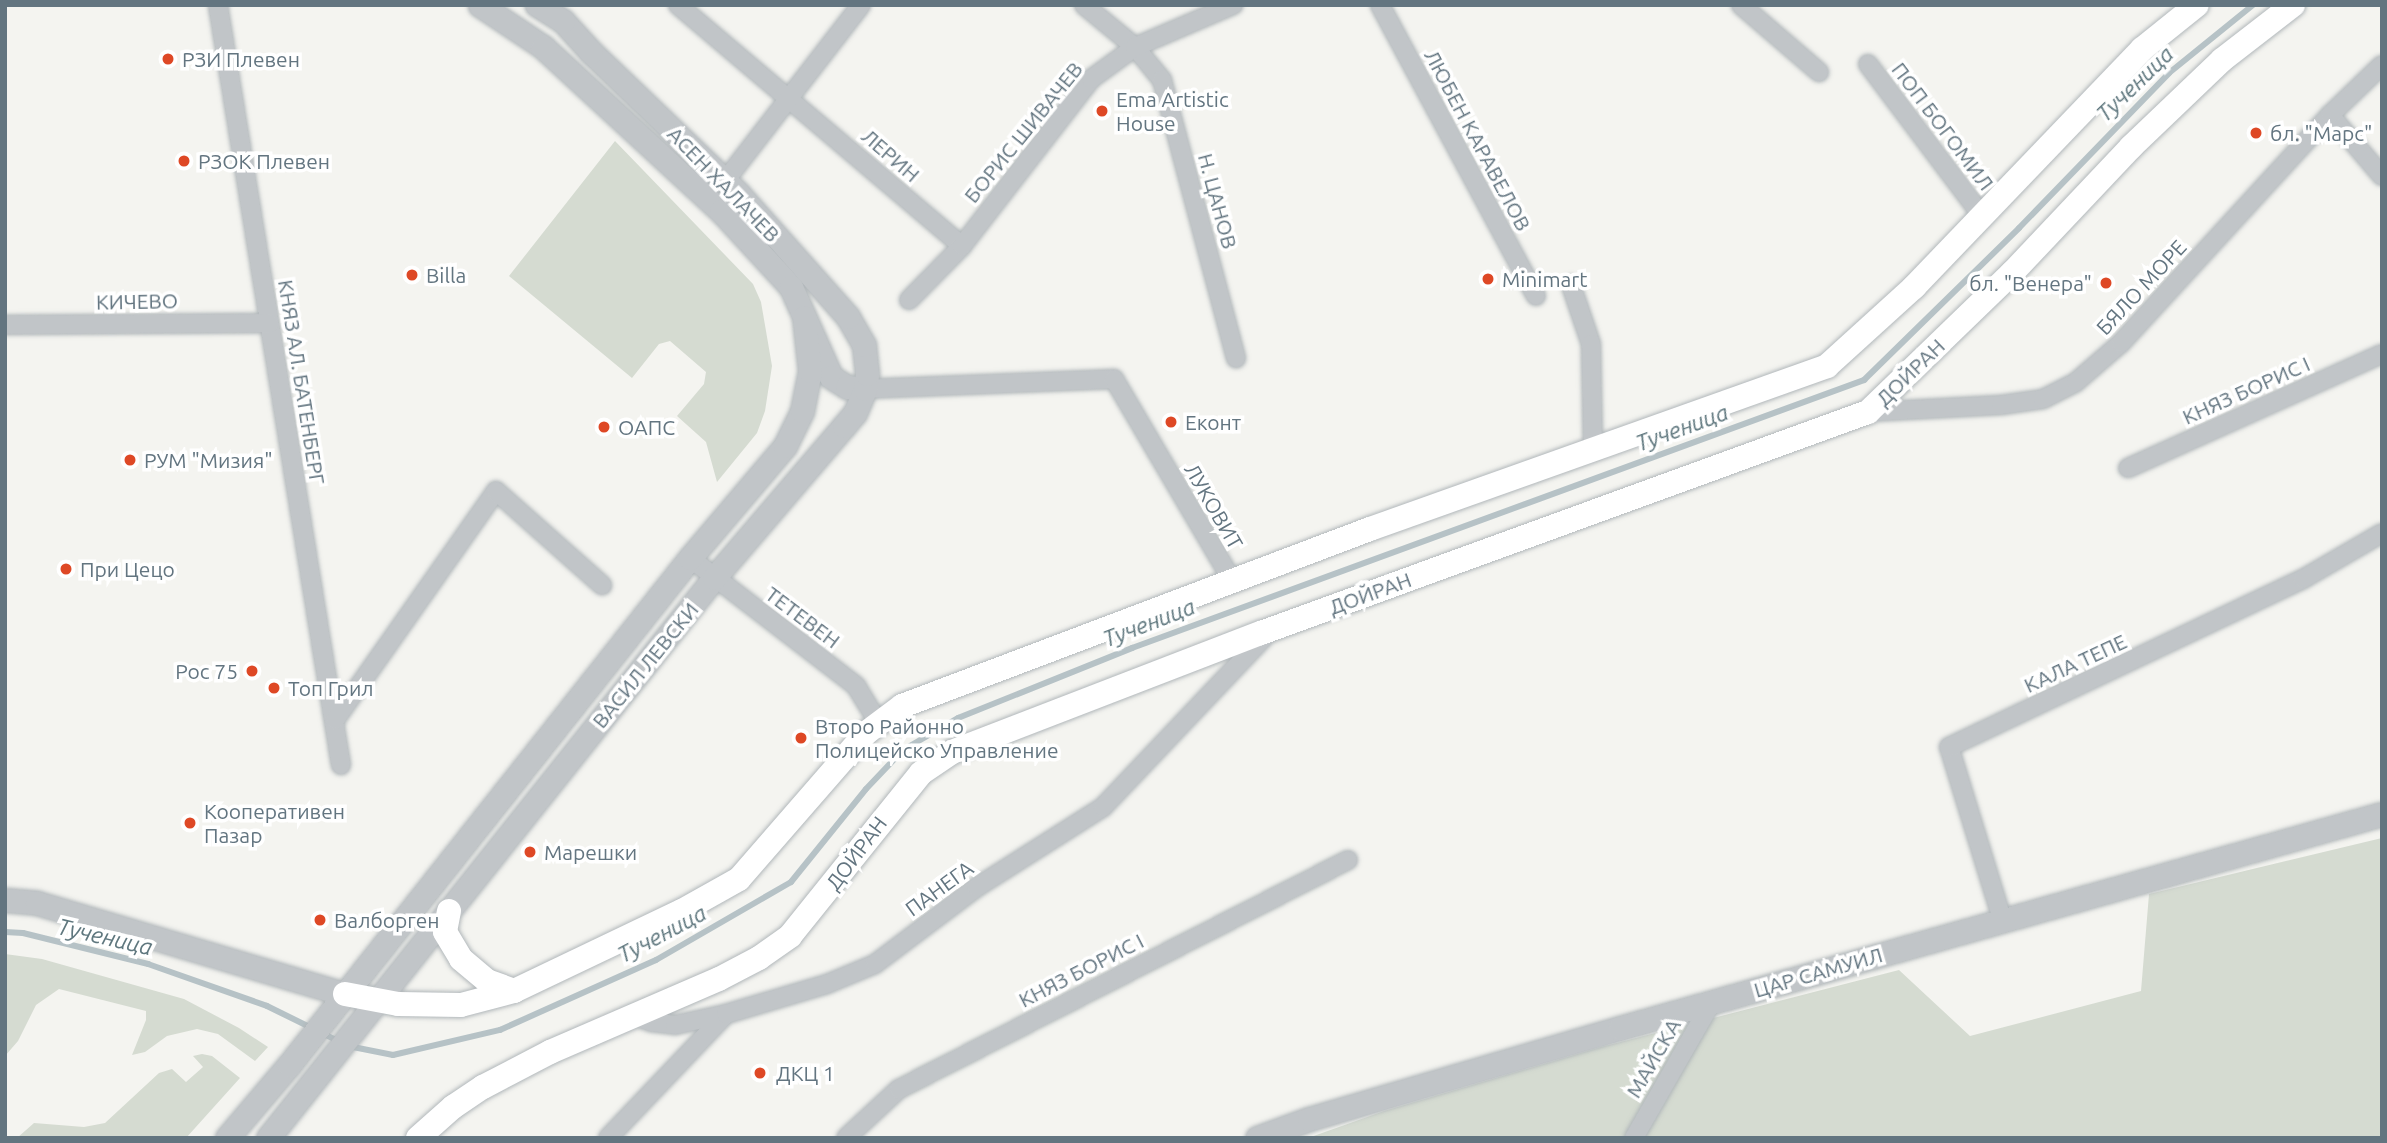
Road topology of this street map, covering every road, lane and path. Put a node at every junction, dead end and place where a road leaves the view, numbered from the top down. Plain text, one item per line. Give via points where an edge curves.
1 (218, 5) edge
2 (480, 5) edge
3 (537, 5) edge
4 (678, 5) edge
5 (861, 5) edge
6 (1084, 5) edge
7 (1233, 5) edge
8 (1380, 5) edge
9 (1741, 5) edge
10 (2197, 5) edge
11 (2293, 5) edge
12 (563, 13) edge
13 (543, 47) junction
14 (1135, 47) junction
15 (1868, 64) dead end
16 (2382, 65) edge
17 (1819, 72) dead end
18 (789, 97) junction
19 (2330, 115) junction
20 (2382, 176) edge
21 (725, 181) junction
22 (1982, 216) junction
23 (962, 246) junction
24 (1571, 285) dead end
25 (1536, 296) dead end
26 (909, 300) dead end
27 (804, 317) junction
28 (269, 323) junction
29 (5, 325) edge
30 (2382, 354) edge
31 (1236, 358) dead end
32 (866, 389) junction
33 (1868, 412) junction
34 (1593, 448) junction
35 (2128, 468) dead end
36 (2382, 533) edge
37 (690, 558) junction
38 (714, 578) junction
39 (1233, 582) junction
40 (602, 585) dead end
41 (1271, 629) junction
42 (335, 720) junction
43 (878, 722) junction
44 (341, 765) dead end
45 (2382, 814) edge
46 (1348, 860) dead end
47 (5, 900) edge
48 (449, 911) junction
49 (2003, 922) junction
50 (514, 990) junction
51 (345, 994) junction
52 (377, 1001) junction
53 (1712, 1002) junction
54 (726, 1014) junction
55 (631, 1015) junction
56 (227, 1138) edge
57 (268, 1138) edge
58 (418, 1138) edge
59 (608, 1138) edge
60 (846, 1138) edge
61 (1257, 1138) edge
62 (1634, 1138) edge

1 - 28 street, КНЯЗ АЛ. БАТЕНБЕРГ
2 - 13 street, АСЕН ХАЛАЧЕВ
3 - 12 street, АСЕН ХАЛАЧЕВ
4 - 18 street, ЛЕРИН
5 - 18 street
6 - 14 street, Н. ЦАНОВ
7 - 14 street, БОРИС ШИВАЧЕВ
8 - 25 street, ЛЮБЕН КАРАВЕЛОВ
9 - 17 street
10 - 22 main road via 2142,49
11 - 33 main road, ДОЙРАН via 2222,60 2131,147 2012,273
12 - 13 street
12 - 21 street, АСЕН ХАЛАЧЕВ via 591,52
13 - 27 street, АСЕН ХАЛАЧЕВ via 781,272
14 - 23 street, БОРИС ШИВАЧЕВ via 1091,79
14 - 31 street, Н. ЦАНОВ via 1162,80
15 - 22 street, ПОП БОГОМИЛ
16 - 19 street, БЯЛО МОРЕ
18 - 21 street
18 - 23 street, ЛЕРИН
19 - 20 street
19 - 33 street, БЯЛО МОРЕ via 2121,343 2076,382 2043,399
21 - 32 street, АСЕН ХАЛАЧЕВ via 848,317 864,345
22 - 34 main road via 1914,287 1827,366
23 - 26 street, БОРИС ШИВАЧЕВ
24 - 34 street via 1591,344
27 - 32 street, АСЕН ХАЛАЧЕВ via 831,377 847,387
27 - 37 street, ВАСИЛ ЛЕВСКИ via 810,371 794,430
28 - 29 street, КИЧЕВО
28 - 42 street, КНЯЗ АЛ. БАТЕНБЕРГ
30 - 35 street, КНЯЗ БОРИС I
32 - 38 street, ВАСИЛ ЛЕВСКИ via 844,426
32 - 39 street, ЛУКОВИТ via 1115,379
33 - 41 main road, ДОЙРАН
34 - 39 main road
36 - 49 street, КАЛА ТЕПЕ via 2303,579 1949,747
37 - 38 street, ТЕТЕВЕН
37 - 51 street, ВАСИЛ ЛЕВСКИ
38 - 43 street, ТЕТЕВЕН via 856,686
38 - 48 street, ВАСИЛ ЛЕВСКИ
39 - 43 main road via 902,706
40 - 42 street via 496,491
41 - 54 street, ПАНЕГА via 1103,807 977,887 875,964 827,984
41 - 55 main road, ДОЙРАН via 951,752 904,791 790,936 719,979
42 - 44 street, КНЯЗ АЛ. БАТЕНБЕРГ
43 - 50 main road via 739,879
45 - 49 street, ЦАР САМУИЛ
46 - 60 street, КНЯЗ БОРИС I via 899,1089
47 - 51 street via 37,903
48 - 50 main road via 445,932 461,959 487,981
48 - 52 street, ВАСИЛ ЛЕВСКИ
49 - 53 street, ЦАР САМУИЛ
50 - 52 main road via 461,1005
51 - 52 main road
51 - 56 street, ВАСИЛ ЛЕВСКИ
52 - 57 street, ВАСИЛ ЛЕВСКИ
53 - 61 street, ЦАР САМУИЛ
53 - 62 street, МАЙСКА
54 - 55 street via 675,1025
54 - 59 street, ПАНЕГА
55 - 58 main road, ДОЙРАН via 483,1087

